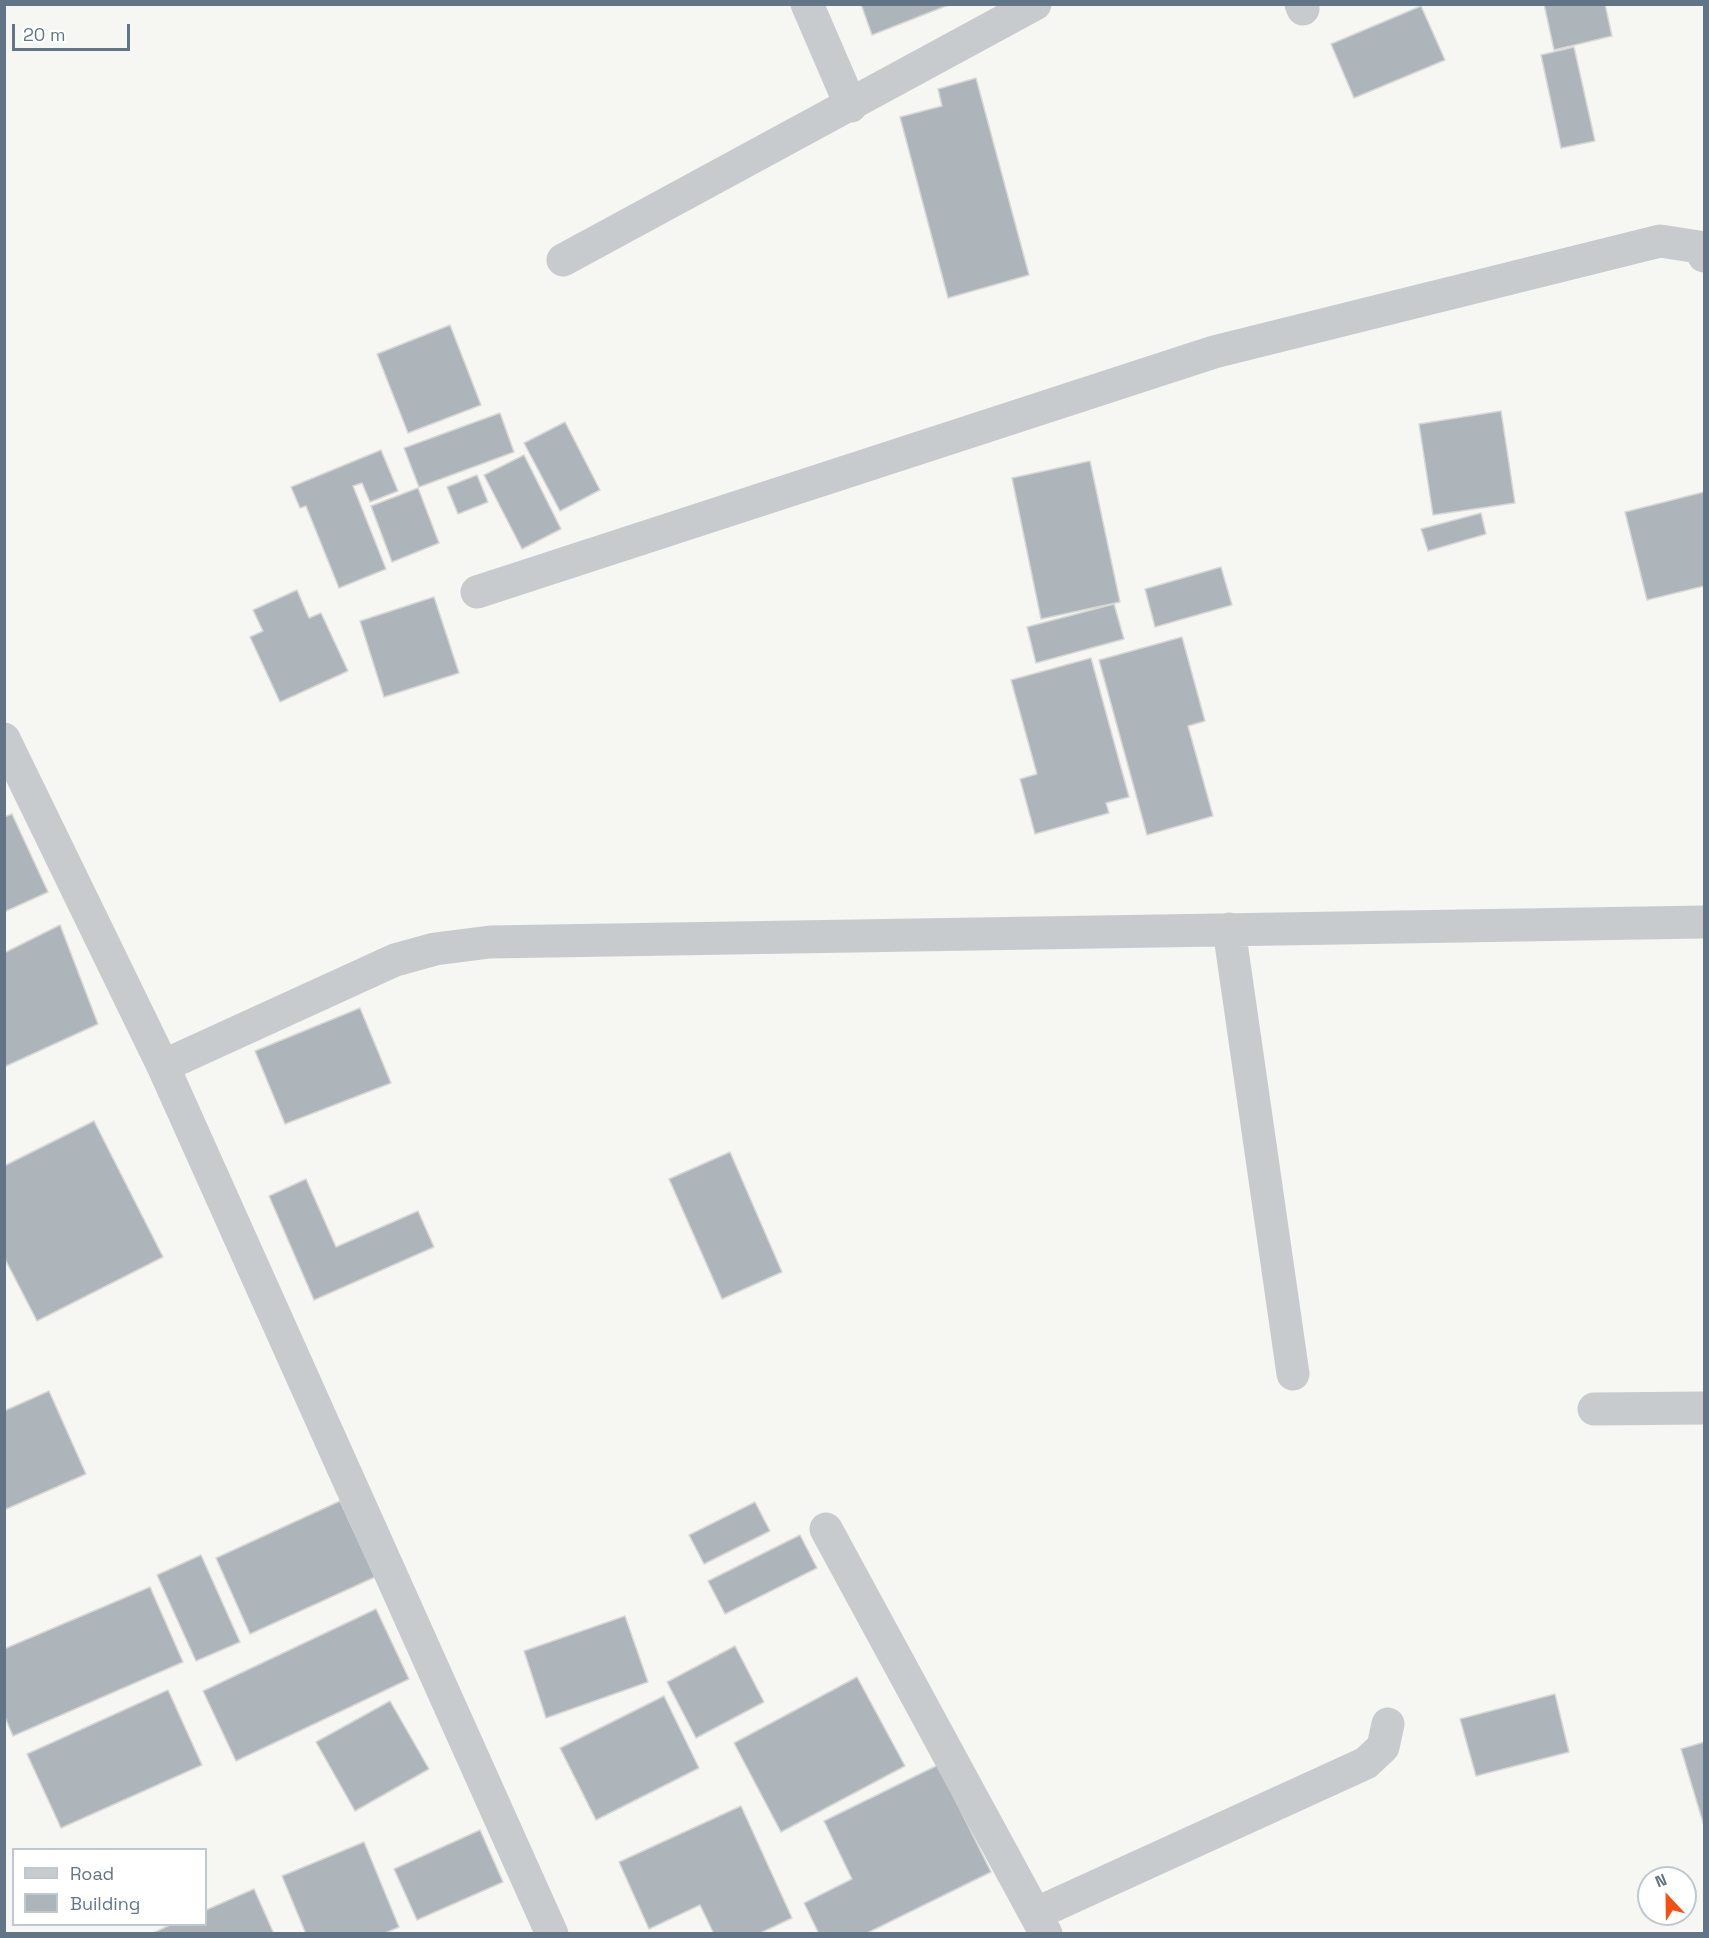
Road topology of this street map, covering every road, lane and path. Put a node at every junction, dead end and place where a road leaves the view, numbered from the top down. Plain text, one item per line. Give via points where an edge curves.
1 (807, 4) edge
2 (1035, 4) edge
3 (851, 106) junction
4 (1704, 256) edge
5 (563, 260) dead end
6 (477, 592) dead end
7 (4, 739) edge
8 (1704, 922) edge
9 (1229, 930) junction
10 (163, 1066) junction
11 (1293, 1374) dead end
12 (1704, 1408) edge
13 (1594, 1409) dead end
14 (826, 1530) dead end
15 (1388, 1724) dead end
16 (1041, 1924) edge
17 (552, 1934) edge

1 - 3 street
2 - 3 street
3 - 5 street
4 - 6 street via 1699,247 1660,240 1214,352
7 - 10 street
8 - 9 street
9 - 10 street via 479,943 395,960
9 - 11 street
10 - 17 street
12 - 13 street
14 - 16 street
15 - 16 street via 1383,1747 1366,1763

